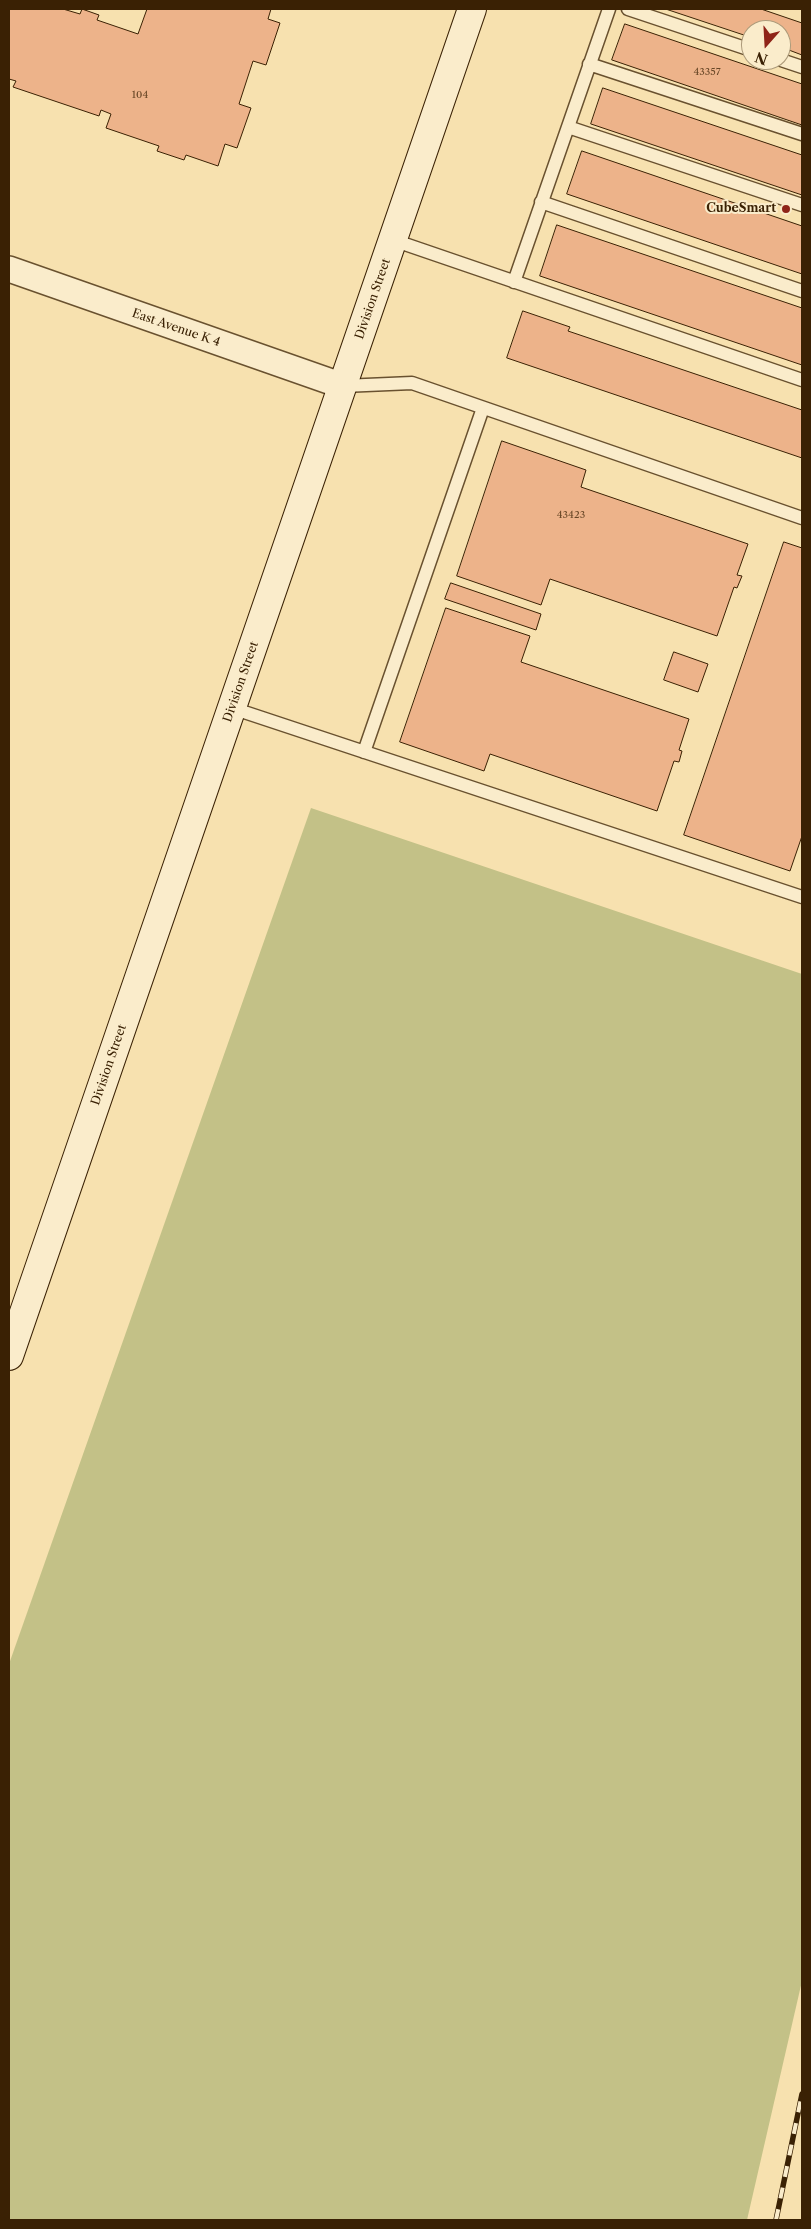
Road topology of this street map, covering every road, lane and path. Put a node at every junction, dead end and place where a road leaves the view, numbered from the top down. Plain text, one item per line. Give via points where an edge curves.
1 (472, 9) edge
2 (609, 9) edge
3 (628, 9) edge
4 (741, 47) edge
5 (590, 64) junction
6 (568, 127) junction
7 (802, 134) edge
8 (542, 202) junction
9 (802, 205) edge
10 (393, 240) junction
11 (9, 270) edge
12 (514, 282) junction
13 (802, 291) edge
14 (802, 380) edge
15 (343, 386) junction
16 (483, 408) junction
17 (802, 518) edge
18 (232, 708) junction
19 (364, 752) junction
20 (802, 897) edge
21 (15, 1318) edge
22 (9, 1356) edge

1 - 10 main road, Division Street
2 - 5 lane
3 - 4 lane
5 - 6 lane
5 - 7 lane
6 - 8 lane
6 - 9 lane
8 - 12 lane
8 - 13 lane
10 - 12 lane
10 - 15 main road, Division Street
11 - 15 street, East Avenue K 4
12 - 14 lane
15 - 16 lane via 412,383
15 - 18 main road, Division Street
16 - 17 lane
16 - 19 lane
18 - 19 lane
18 - 21 main road, Division Street
19 - 20 lane
21 - 22 main road, Division Street

